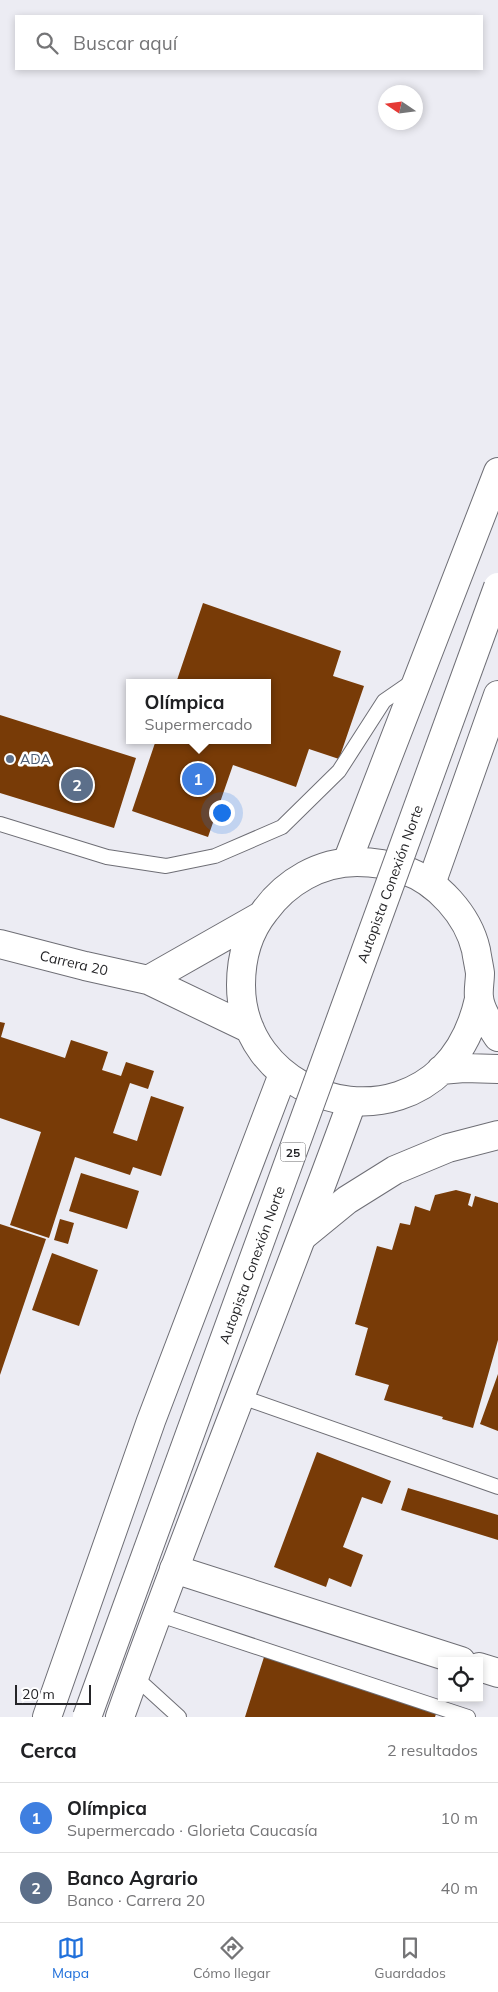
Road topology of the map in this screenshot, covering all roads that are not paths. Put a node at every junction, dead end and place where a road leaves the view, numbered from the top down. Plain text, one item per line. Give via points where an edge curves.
1 (498, 472) edge
2 (498, 586) edge
3 (418, 677) junction
4 (498, 695) edge
5 (0, 824) edge
6 (347, 862) junction
7 (431, 884) junction
8 (260, 917) junction
9 (0, 944) edge
10 (148, 980) junction
11 (479, 999) junction
12 (250, 1029) junction
13 (498, 1037) edge
14 (498, 1069) edge
15 (442, 1070) junction
16 (283, 1074) junction
17 (352, 1102) junction
18 (498, 1135) edge
19 (303, 1236) junction
20 (239, 1396) junction
21 (498, 1487) edge
22 (174, 1570) junction
23 (157, 1614) junction
24 (448, 1657) edge
25 (483, 1668) edge
26 (498, 1673) edge
27 (134, 1676) junction
28 (47, 1717) edge
29 (88, 1717) edge
30 (120, 1717) edge
31 (179, 1717) edge
32 (468, 1717) edge

1 - 3 main road
2 - 29 main road, Autopista Conexión Norte / 25, bridge
3 - 5 lane via 384,701 339,771 282,827 215,856 166,866 107,857
3 - 6 main road
4 - 7 main road
6 - 7 main road via 377,862 405,870
6 - 8 main road via 326,866 288,886
7 - 11 main road via 466,923 476,948 480,973
8 - 10 main road
8 - 12 main road via 250,935 241,972 241,992
9 - 10 main road, Carrera 20
10 - 12 main road, Carrera 20
11 - 13 main road
11 - 15 main road via 462,1045
12 - 16 main road via 259,1046
14 - 15 main road
15 - 17 main road via 409,1092 391,1098
16 - 17 main road via 327,1098
16 - 28 main road via 152,1421
17 - 19 main road
18 - 19 main road via 448,1148 395,1170 347,1200
19 - 20 main road
20 - 21 lane
20 - 22 main road
22 - 23 main road
22 - 24 main road
23 - 27 main road
23 - 32 lane
25 - 26 main road
27 - 30 main road
27 - 31 lane

